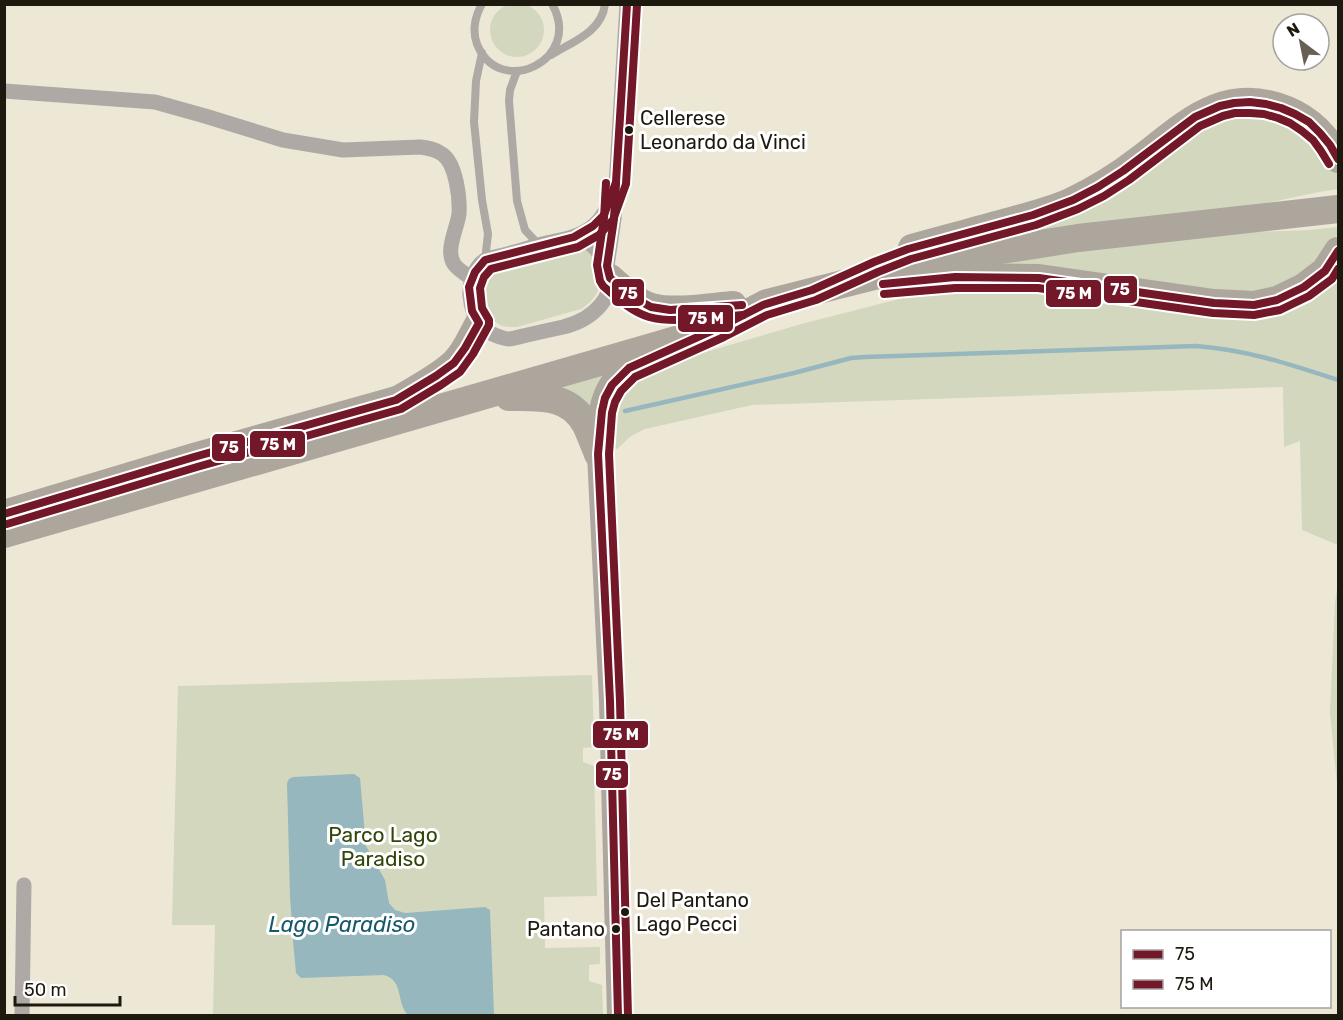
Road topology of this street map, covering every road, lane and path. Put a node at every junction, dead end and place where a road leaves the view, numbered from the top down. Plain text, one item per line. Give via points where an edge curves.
1 (473, 4) edge
2 (482, 4) edge
3 (552, 4) edge
4 (605, 4) edge
5 (627, 4) edge
6 (477, 13) junction
7 (482, 53) junction
8 (550, 55) junction
9 (517, 71) junction
10 (4, 91) edge
11 (1338, 159) edge
12 (616, 182) junction
13 (1334, 210) edge
14 (574, 237) junction
15 (539, 245) junction
16 (1338, 251) edge
17 (485, 260) junction
18 (608, 272) junction
19 (472, 279) junction
20 (808, 292) junction
21 (727, 316) junction
22 (478, 323) junction
23 (480, 396) junction
24 (396, 400) junction
25 (598, 454) junction
26 (4, 514) edge
27 (4, 534) edge
28 (24, 885) dead end
29 (22, 1016) edge
30 (618, 1016) edge

1 - 6 lane
2 - 6 lane
3 - 8 lane via 559,33
4 - 8 lane via 601,20 594,28
5 - 12 street
6 - 7 lane via 474,29
7 - 9 lane via 497,66
7 - 17 lane via 474,122 488,234
8 - 9 lane via 535,67
9 - 15 lane via 509,101 517,201 525,230
10 - 19 street via 155,102 283,140 343,150 420,147 441,153 449,159 459,195 452,258
11 - 20 highway via 1320,133 1291,111 1261,102 1218,106 1183,125 1107,183 1071,201 912,248
12 - 14 street via 604,215
12 - 18 street
13 - 20 highway via 1013,247 938,260
14 - 15 street
14 - 18 street via 594,246
15 - 17 street
16 - 20 highway via 1325,271 1304,287 1277,300 1254,305 1039,278 954,277
17 - 19 street
18 - 21 highway via 636,299 651,307
18 - 22 street via 607,296 582,321 509,339 492,334
19 - 22 street via 470,297
20 - 21 highway
21 - 23 highway
21 - 24 highway
21 - 25 highway via 629,368 619,378 605,398
22 - 24 highway via 454,363
23 - 25 highway via 552,398 566,403 586,424
23 - 27 highway
24 - 26 highway
25 - 30 street via 610,700
28 - 29 street

